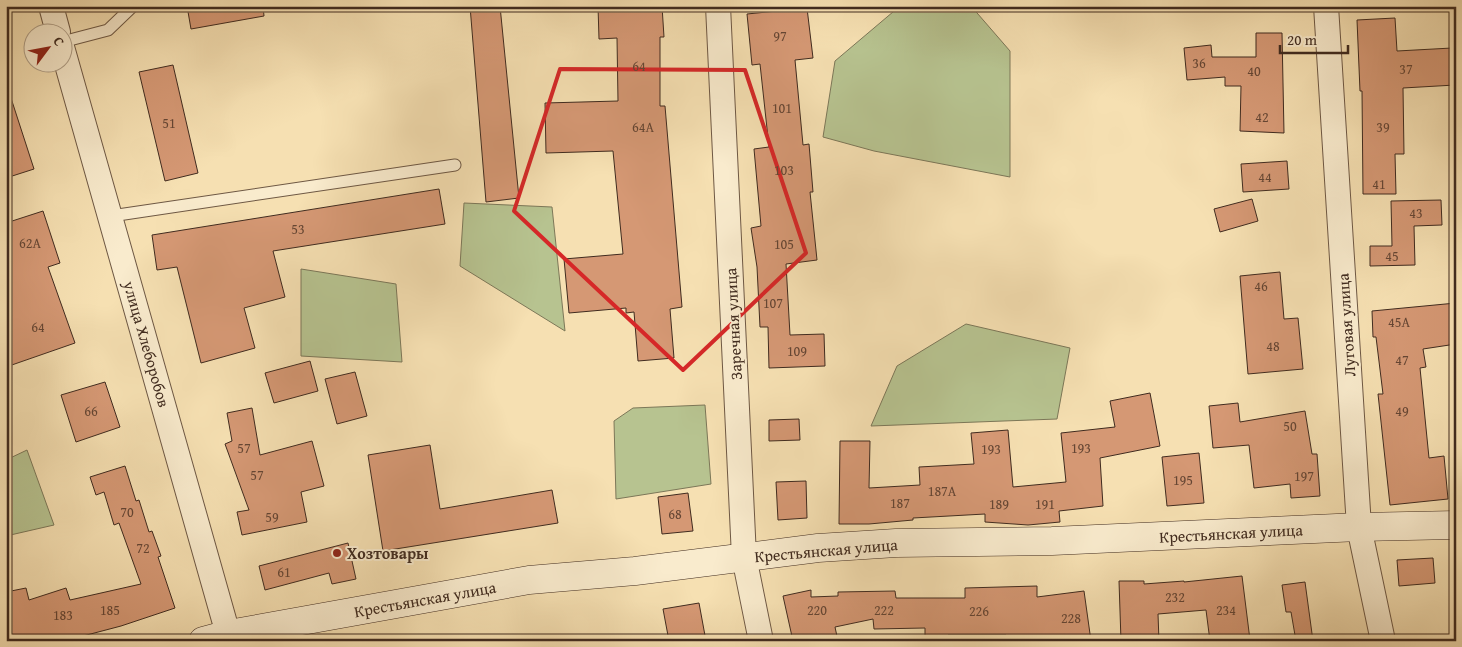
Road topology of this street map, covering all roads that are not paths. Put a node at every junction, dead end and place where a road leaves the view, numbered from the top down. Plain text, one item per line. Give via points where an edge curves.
1 (51, 6) edge
2 (134, 6) edge
3 (718, 6) edge
4 (1326, 6) edge
5 (55, 22) edge
6 (72, 39) edge
7 (69, 72) edge
8 (455, 165) dead end
9 (111, 216) junction
10 (1456, 525) edge
11 (1359, 527) junction
12 (744, 557) junction
13 (221, 639) edge
14 (761, 641) edge
15 (1383, 641) edge

1 - 5 street
2 - 6 lane via 108,30
3 - 12 street, Заречная улица
4 - 11 street, Луговая улица
7 - 9 street, улица Хлеборобов
8 - 9 lane
9 - 13 street, улица Хлеборобов
10 - 11 street, Крестьянская улица
11 - 12 street, Крестьянская улица via 1052,541 896,543
11 - 15 street, Луговая улица
12 - 13 street, Крестьянская улица via 529,580
12 - 14 street, Заречная улица

